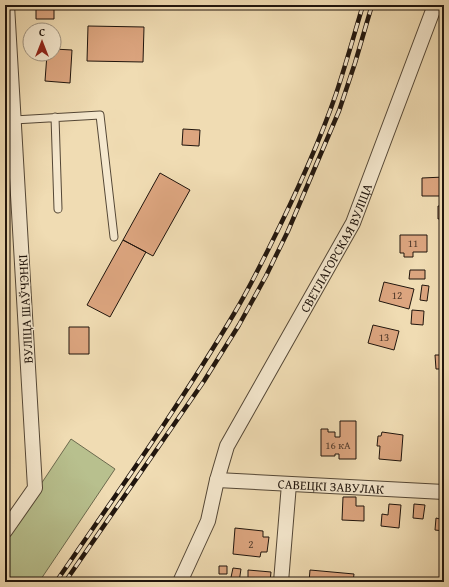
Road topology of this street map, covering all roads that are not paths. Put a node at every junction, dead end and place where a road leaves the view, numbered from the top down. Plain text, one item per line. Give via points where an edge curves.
1 (7, 5) edge
2 (435, 5) edge
3 (10, 112) edge
4 (55, 117) junction
5 (58, 209) dead end
6 (114, 237) dead end
7 (217, 480) junction
8 (289, 484) junction
9 (444, 492) edge
10 (5, 531) edge
11 (180, 582) edge
12 (281, 582) edge

1 - 3 street, ВУЛІЦА ШАЎЧЭНКІ
2 - 7 street, СВЕТЛАГОРСКАЯ ВУЛІЦА via 353,223 227,446
3 - 4 lane
3 - 10 street, ВУЛІЦА ШАЎЧЭНКІ via 35,488
4 - 5 lane
4 - 6 lane via 100,115
7 - 8 street, САВЕЦКІ ЗАВУЛАК
7 - 11 street, СВЕТЛАГОРСКАЯ ВУЛІЦА via 208,521
8 - 9 street, САВЕЦКІ ЗАВУЛАК
8 - 12 street

